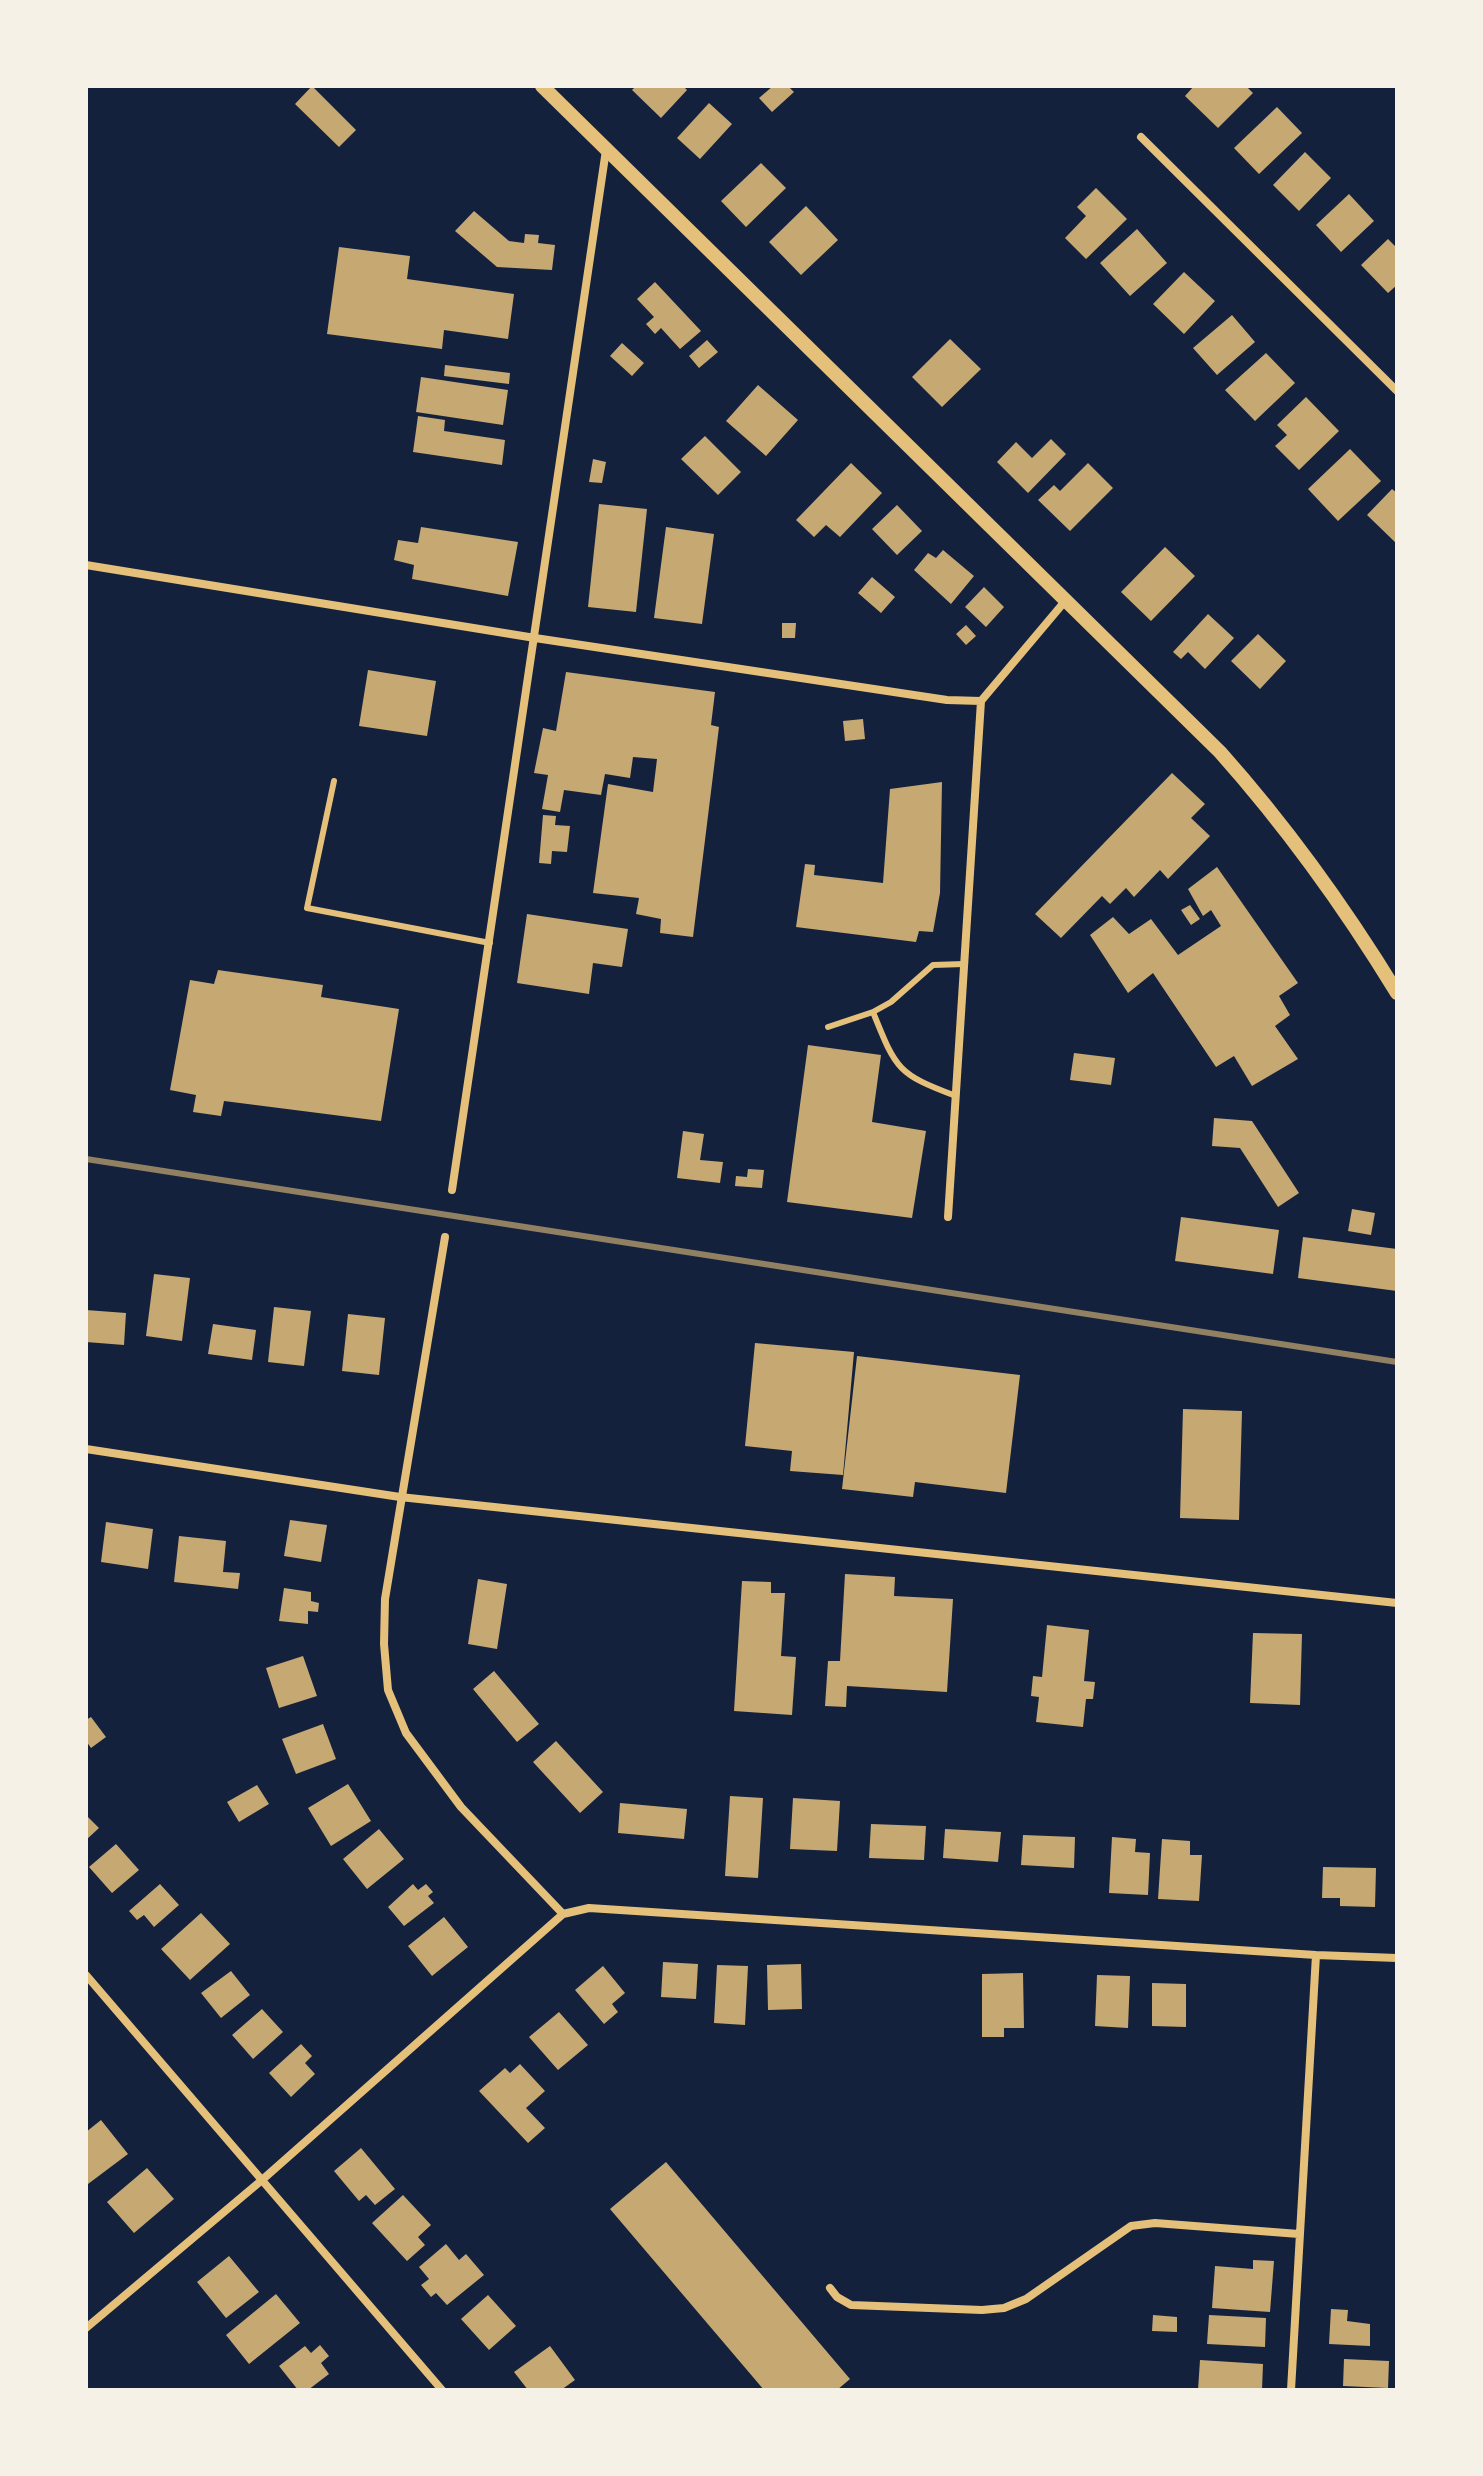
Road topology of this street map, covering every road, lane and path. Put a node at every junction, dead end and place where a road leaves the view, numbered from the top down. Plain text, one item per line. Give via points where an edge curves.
1 (542, 86) edge
2 (1141, 137) dead end
3 (606, 150) junction
4 (1397, 391) edge
5 (86, 565) edge
6 (1066, 600) junction
7 (535, 638) junction
8 (981, 701) junction
9 (334, 781) dead end
10 (490, 943) junction
11 (964, 964) junction
12 (1397, 993) edge
13 (873, 1012) junction
14 (828, 1027) dead end
15 (956, 1096) junction
16 (452, 1190) dead end
17 (948, 1217) dead end
18 (445, 1237) dead end
19 (86, 1449) edge
20 (400, 1497) junction
21 (1397, 1603) edge
22 (563, 1914) junction
23 (1316, 1955) junction
24 (1397, 1958) edge
25 (86, 1975) edge
26 (262, 2180) junction
27 (1299, 2234) junction
28 (830, 2288) dead end
29 (86, 2328) edge
30 (442, 2390) edge
31 (1291, 2390) edge

1 - 3 street
2 - 4 street
3 - 6 street
3 - 7 street
5 - 7 street
6 - 8 street
6 - 12 street via 1252,787
7 - 8 street
7 - 10 street
8 - 11 street
9 - 10 lane via 307,908
10 - 16 street
11 - 13 lane via 933,965
11 - 15 street
13 - 14 lane
13 - 15 lane via 889,1052 905,1074
15 - 17 street
18 - 20 street
19 - 20 street
20 - 21 street
20 - 22 street via 385,1599 388,1690 406,1733 461,1807
22 - 23 street via 589,1908
22 - 26 street
23 - 24 street
23 - 27 street
25 - 26 street
26 - 29 street
26 - 30 street
27 - 28 street via 1155,2223 1131,2226 1026,2299 1004,2308 851,2305
27 - 31 street

